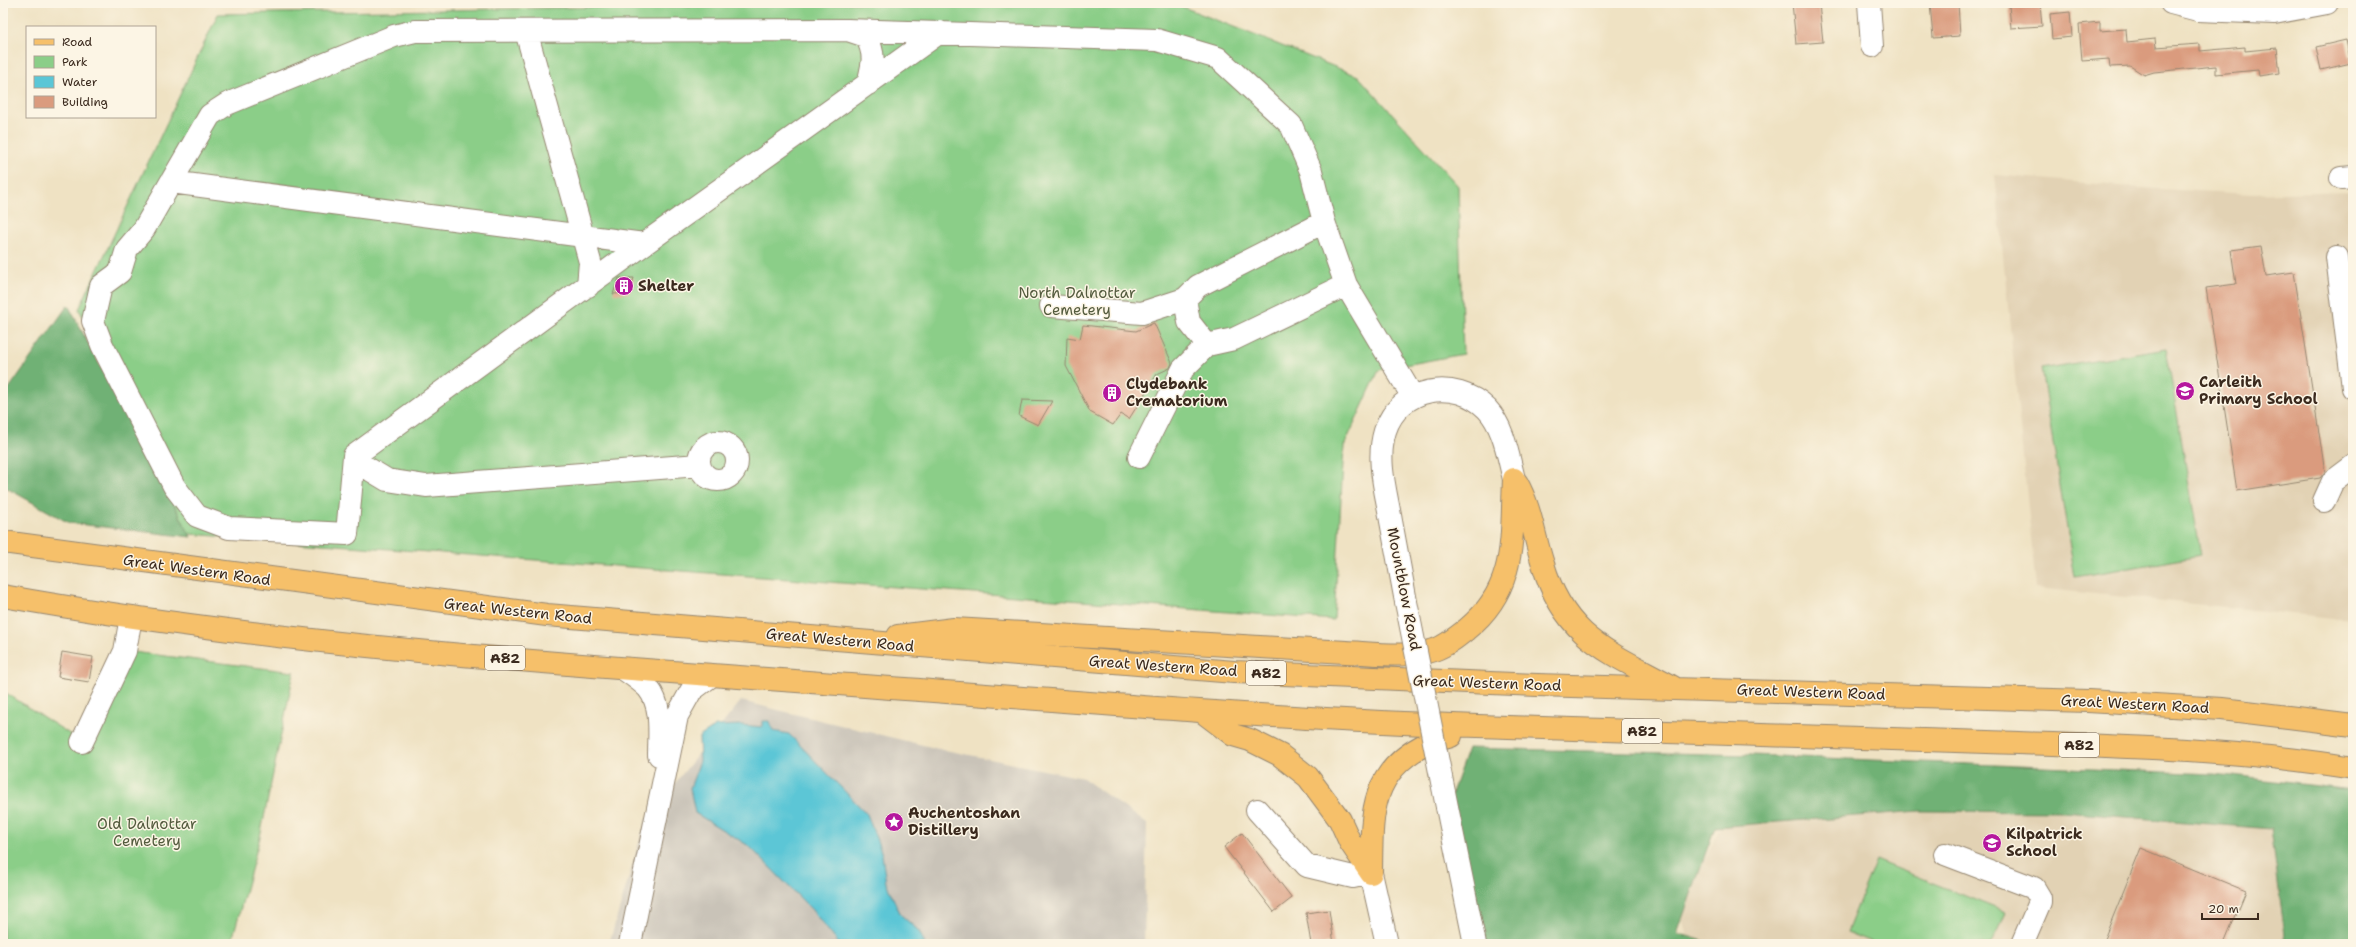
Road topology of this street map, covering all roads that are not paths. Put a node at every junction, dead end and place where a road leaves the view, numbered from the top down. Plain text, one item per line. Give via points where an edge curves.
1 (1869, 3) edge
2 (2172, 3) edge
3 (2327, 3) edge
4 (847, 30) junction
5 (526, 31) junction
6 (940, 32) junction
7 (1872, 46) dead end
8 (868, 84) junction
9 (171, 182) junction
10 (1324, 222) junction
11 (581, 235) junction
12 (644, 244) junction
13 (2337, 257) dead end
14 (1346, 285) junction
15 (588, 286) junction
16 (1185, 299) junction
17 (1051, 306) dead end
18 (1207, 345) junction
19 (2353, 388) edge
20 (1413, 397) junction
21 (1139, 457) dead end
22 (354, 460) junction
23 (699, 465) dead end
24 (2353, 466) edge
25 (1514, 479) junction
26 (2324, 501) dead end
27 (3, 526) edge
28 (3, 542) edge
29 (51, 550) junction
30 (3, 596) edge
31 (131, 617) junction
32 (858, 641) junction
33 (625, 670) junction
34 (711, 676) junction
35 (1676, 688) junction
36 (1204, 713) junction
37 (2353, 725) edge
38 (1480, 726) junction
39 (82, 742) dead end
40 (2353, 768) edge
41 (1257, 810) dead end
42 (656, 819) junction
43 (1945, 854) dead end
44 (1371, 873) junction
45 (630, 944) edge
46 (1387, 944) edge
47 (1475, 944) edge
48 (2022, 944) edge

1 - 7 street
2 - 3 street via 2198,10 2274,13
4 - 5 street
4 - 6 street
4 - 8 street via 866,36 872,48 873,63
5 - 9 street via 415,31 394,36 227,104 210,115
5 - 11 street
6 - 8 street
6 - 10 street via 1157,40 1218,58 1291,125 1311,171
8 - 12 street
9 - 11 street
9 - 22 street via 144,229 127,249 120,272 102,286 93,321 102,345 174,486 197,516 229,528 347,534
10 - 14 street
10 - 16 street via 1198,286
11 - 12 street
11 - 15 street via 590,262
12 - 15 street
13 - 19 street
14 - 18 street via 1234,339
14 - 20 street
15 - 22 street via 354,456
16 - 17 street via 1142,313
16 - 18 street via 1189,322
18 - 21 street via 1183,369
20 - 25 street, Mountblow Road via 1436,389 1456,391 1487,409 1500,430
20 - 47 street, Mountblow Road, bridge via 1398,408 1391,418 1382,445 1384,482
22 - 23 street via 387,480 426,486
24 - 26 street via 2333,481
25 - 32 main road via 1513,536 1502,585 1475,623 1433,650 1395,654 1346,652 954,629
25 - 35 main road via 1526,499 1548,585 1560,607 1586,636 1605,650
27 - 29 main road
28 - 29 main road, Great Western Road / A82
29 - 32 main road, Great Western Road / A82 via 547,616
30 - 31 main road, A82
31 - 33 main road, A82 via 342,642
31 - 39 street via 124,651
32 - 35 main road, Great Western Road / A82 via 1234,672 1537,686
33 - 34 main road, A82
33 - 42 street via 647,687 657,707 660,728
34 - 36 main road, A82
34 - 42 street via 691,691 677,716
35 - 37 main road, Great Western Road / A82 via 2088,701 2222,709
36 - 38 main road, A82
36 - 44 main road via 1233,735 1250,740 1280,755 1308,777 1340,820 1350,842
38 - 40 main road, A82 via 2115,746 2311,761
38 - 44 main road, A82 via 1425,744 1399,763 1386,777 1378,792 1370,832
41 - 44 street via 1306,866 1353,877
42 - 45 street
43 - 48 street via 2034,888 2040,902
44 - 46 street

